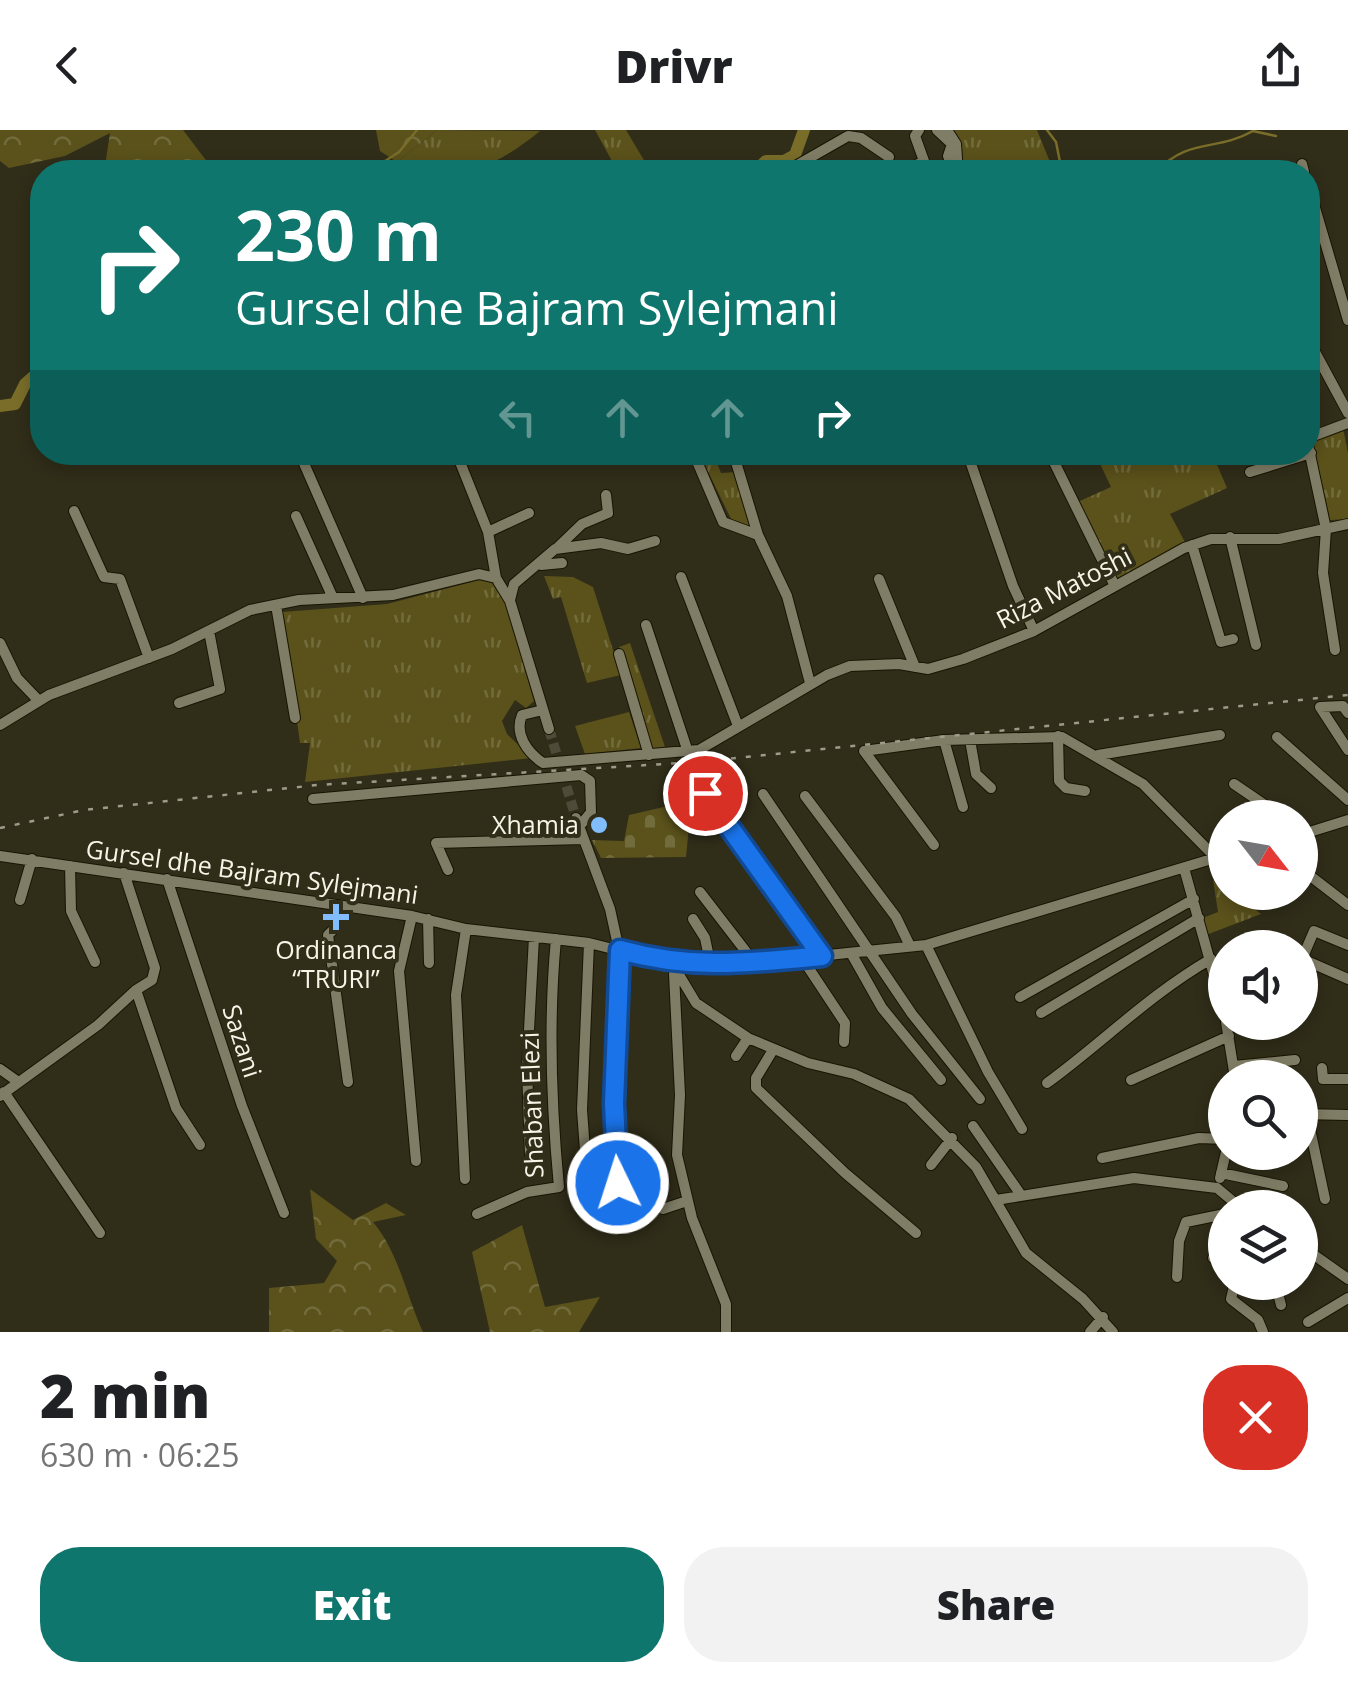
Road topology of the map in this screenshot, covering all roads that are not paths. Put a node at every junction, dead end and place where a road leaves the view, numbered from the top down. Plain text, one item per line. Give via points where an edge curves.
1 (908, 130) edge
2 (920, 130) edge
3 (938, 130) edge
4 (948, 130) edge
5 (837, 135) edge
6 (916, 152) junction
7 (889, 157) dead end
8 (802, 160) edge
9 (923, 160) edge
10 (950, 160) edge
11 (957, 160) edge
12 (1320, 225) edge
13 (1348, 320) edge
14 (1320, 361) edge
15 (1348, 413) edge
16 (1348, 423) edge
17 (1320, 439) edge
18 (305, 465) edge
19 (461, 465) edge
20 (699, 465) edge
21 (736, 465) edge
22 (971, 465) edge
23 (1055, 465) edge
24 (1265, 465) edge
25 (1313, 465) edge
26 (1250, 472) dead end
27 (606, 495) dead end
28 (74, 511) dead end
29 (529, 513) dead end
30 (296, 516) dead end
31 (1348, 524) edge
32 (1326, 529) junction
33 (488, 532) junction
34 (758, 536) junction
35 (1230, 537) junction
36 (656, 541) dead end
37 (1192, 545) junction
38 (556, 550) junction
39 (562, 563) dead end
40 (541, 566) junction
41 (681, 577) dead end
42 (879, 579) dead end
43 (517, 581) junction
44 (499, 582) junction
45 (1115, 586) junction
46 (333, 598) junction
47 (363, 598) junction
48 (510, 601) junction
49 (276, 605) junction
50 (646, 625) dead end
51 (209, 631) junction
52 (1034, 631) junction
53 (1233, 639) dead end
54 (0, 643) edge
55 (1256, 645) dead end
56 (1335, 650) dead end
57 (619, 654) dead end
58 (150, 658) junction
59 (915, 667) junction
60 (810, 683) junction
61 (39, 701) junction
62 (180, 703) dead end
63 (1346, 708) edge
64 (543, 710) junction
65 (294, 718) dead end
66 (0, 725) edge
67 (738, 726) junction
68 (549, 729) tunnel mouth
69 (1220, 735) dead end
70 (1058, 736) junction
71 (1278, 736) dead end
72 (944, 740) junction
73 (970, 740) junction
74 (1348, 750) edge
75 (688, 752) junction
76 (649, 755) junction
77 (1097, 755) junction
78 (1234, 784) dead end
79 (991, 788) dead end
80 (1085, 790) dead end
81 (705, 793) dead end
82 (762, 794) dead end
83 (805, 796) dead end
84 (313, 799) dead end
85 (1258, 800) edge
86 (1348, 800) edge
87 (964, 807) dead end
88 (1347, 821) edge
89 (1318, 828) edge
90 (583, 839) junction
91 (934, 845) dead end
92 (1208, 845) edge
93 (0, 859) edge
94 (31, 861) junction
95 (1208, 861) edge
96 (70, 866) junction
97 (1184, 868) junction
98 (448, 870) dead end
99 (124, 873) junction
100 (167, 879) junction
101 (1318, 882) edge
102 (700, 892) dead end
103 (1194, 899) junction
104 (20, 900) dead end
105 (336, 905) junction
106 (1348, 905) edge
107 (412, 916) junction
108 (428, 918) junction
109 (1198, 918) junction
110 (693, 920) dead end
111 (466, 929) junction
112 (1318, 933) edge
113 (534, 937) junction
114 (556, 939) junction
115 (590, 942) junction
116 (926, 945) junction
117 (1348, 945) edge
118 (910, 946) junction
119 (620, 950) junction
120 (870, 950) junction
121 (1208, 952) edge
122 (851, 953) junction
123 (822, 956) junction
124 (802, 958) junction
125 (95, 962) dead end
126 (754, 962) junction
127 (429, 963) dead end
128 (1208, 964) edge
129 (1318, 966) edge
130 (710, 967) junction
131 (673, 968) junction
132 (1348, 980) edge
133 (136, 990) junction
134 (1020, 996) dead end
135 (1041, 1012) dead end
136 (748, 1038) junction
137 (1220, 1040) edge
138 (844, 1042) dead end
139 (773, 1050) junction
140 (736, 1056) dead end
141 (1322, 1068) dead end
142 (0, 1069) edge
143 (1348, 1078) edge
144 (942, 1080) dead end
145 (1131, 1080) dead end
146 (17, 1082) junction
147 (348, 1082) dead end
148 (1046, 1083) dead end
149 (2, 1094) edge
150 (980, 1099) dead end
151 (1318, 1114) edge
152 (1348, 1115) edge
153 (973, 1126) dead end
154 (1022, 1129) dead end
155 (952, 1138) junction
156 (1208, 1138) edge
157 (200, 1145) dead end
158 (530, 1155) dead end
159 (1102, 1158) dead end
160 (416, 1161) dead end
161 (932, 1165) dead end
162 (1318, 1169) edge
163 (1222, 1170) edge
164 (1221, 1173) junction
165 (465, 1179) dead end
166 (1283, 1186) dead end
167 (1217, 1188) joint
168 (588, 1191) dead end
169 (1021, 1196) junction
170 (619, 1198) dead end
171 (1324, 1199) dead end
172 (996, 1200) junction
173 (687, 1201) junction
174 (663, 1209) dead end
175 (284, 1213) dead end
176 (477, 1214) dead end
177 (1208, 1217) edge
178 (100, 1233) dead end
179 (916, 1233) dead end
180 (1318, 1258) edge
181 (1178, 1277) dead end
182 (1348, 1279) edge
183 (1348, 1298) edge
184 (1232, 1300) edge
185 (1279, 1300) edge
186 (1280, 1305) dead end
187 (1103, 1317) junction
188 (1308, 1322) dead end
189 (726, 1332) edge
190 (1090, 1332) edge
191 (1113, 1332) edge
192 (1263, 1332) edge

1 - 6 street
2 - 6 street
3 - 10 street via 952,147
4 - 11 street
5 - 7 street via 861,138
5 - 8 street
6 - 9 street
12 - 13 street
14 - 15 street
16 - 17 street
18 - 47 street
19 - 33 street
20 - 34 street via 723,522
21 - 34 street
22 - 52 street
23 - 45 street
24 - 26 street
25 - 32 street
27 - 38 street via 608,513 582,524
28 - 58 street via 104,578 120,580
29 - 33 street
30 - 46 street
31 - 32 street, Riza Matoshi
32 - 35 street, Riza Matoshi via 1279,538
32 - 56 street via 1323,573
33 - 44 street
34 - 60 street via 787,596
35 - 37 street, Riza Matoshi
35 - 55 street
36 - 38 street via 628,549 601,543
37 - 45 street, Riza Matoshi
37 - 53 street via 1221,642
38 - 40 street
39 - 40 street
40 - 43 street
41 - 67 street
42 - 59 street
43 - 44 street
43 - 48 street
44 - 47 street via 479,574
44 - 48 street
45 - 52 street, Riza Matoshi
46 - 47 street
46 - 49 street
48 - 64 street
49 - 51 street
49 - 65 street
50 - 75 street
51 - 58 street
51 - 62 street via 220,689
52 - 59 street, Riza Matoshi via 963,659
54 - 61 street via 17,678
57 - 76 street
58 - 61 street
59 - 60 street, Riza Matoshi via 850,666
60 - 67 street, Riza Matoshi
61 - 66 street
63 - 74 street via 1320,707
64 - 68 street
64 - 76 street, Riza Matoshi via 522,715 518,727 543,764
67 - 75 street, Riza Matoshi
69 - 77 street
70 - 73 street
70 - 77 street
70 - 80 street via 1059,782
71 - 86 street
72 - 73 street
72 - 87 street
72 - 91 street via 864,752
73 - 79 street via 976,774
75 - 76 street, Riza Matoshi
77 - 92 street via 1144,784
78 - 85 street
81 - 123 street
82 - 120 street
83 - 118 street via 896,917
84 - 90 street via 580,774 590,781 591,812 578,822
88 - 89 street
90 - 98 street via 436,844
90 - 119 street
93 - 94 street, Gursel dhe Bajram Sylejmani
94 - 96 street, Gursel dhe Bajram Sylejmani
94 - 104 street
95 - 97 street, Gursel dhe Bajram Sylejmani
96 - 99 street, Gursel dhe Bajram Sylejmani
96 - 125 street, Gursel dhe Bajram Sylejmani via 71,911
97 - 103 street
97 - 116 street, Gursel dhe Bajram Sylejmani
99 - 100 street, Gursel dhe Bajram Sylejmani
99 - 133 street via 155,968 152,980
100 - 105 street, Gursel dhe Bajram Sylejmani
100 - 175 street, Sazani
101 - 106 street
102 - 126 street
103 - 109 street
103 - 134 street
105 - 107 street, Gursel dhe Bajram Sylejmani
105 - 147 street via 336,927 328,935
107 - 108 street, Gursel dhe Bajram Sylejmani
107 - 160 street via 400,971
108 - 111 street, Gursel dhe Bajram Sylejmani
108 - 127 street, Gursel dhe Bajram Sylejmani
109 - 121 street
109 - 135 street
110 - 130 street via 705,938
111 - 113 street, Gursel dhe Bajram Sylejmani
111 - 165 street via 456,995
112 - 117 street
113 - 114 street, Gursel dhe Bajram Sylejmani
113 - 158 street via 526,1067
114 - 115 street, Gursel dhe Bajram Sylejmani
114 - 176 street, Shaban Elezi via 551,1109 559,1187 527,1192
115 - 119 street, Gursel dhe Bajram Sylejmani
115 - 168 street via 582,1110
116 - 118 street, Gursel dhe Bajram Sylejmani
116 - 154 street
118 - 120 street, Gursel dhe Bajram Sylejmani
119 - 131 street, Gursel dhe Bajram Sylejmani
119 - 170 street via 614,1104
120 - 122 street, Gursel dhe Bajram Sylejmani
120 - 150 street
122 - 123 street, Gursel dhe Bajram Sylejmani
122 - 144 street via 882,1008
123 - 124 street, Gursel dhe Bajram Sylejmani
124 - 126 street, Gursel dhe Bajram Sylejmani
124 - 138 street via 845,1023
126 - 130 street, Gursel dhe Bajram Sylejmani
128 - 148 street via 1108,1030
129 - 132 street
130 - 131 street, Gursel dhe Bajram Sylejmani
131 - 136 street via 696,1003
131 - 173 street via 677,1156
133 - 146 street
133 - 157 street via 176,1108
136 - 139 street
136 - 140 street
137 - 145 street
139 - 155 street via 893,1090
139 - 179 street via 756,1088
141 - 143 street via 1323,1078
142 - 146 street
146 - 149 street
149 - 178 street
151 - 152 street
153 - 169 street
155 - 161 street
155 - 172 street
156 - 159 street
162 - 171 street
163 - 164 street
164 - 166 street
164 - 167 street
167 - 169 street via 1134,1178
169 - 172 street
172 - 187 street via 1026,1253
173 - 174 street
173 - 189 street via 726,1304
177 - 181 street via 1186,1222
180 - 182 street
183 - 188 street
184 - 192 street
185 - 186 street
187 - 190 street
187 - 191 street

